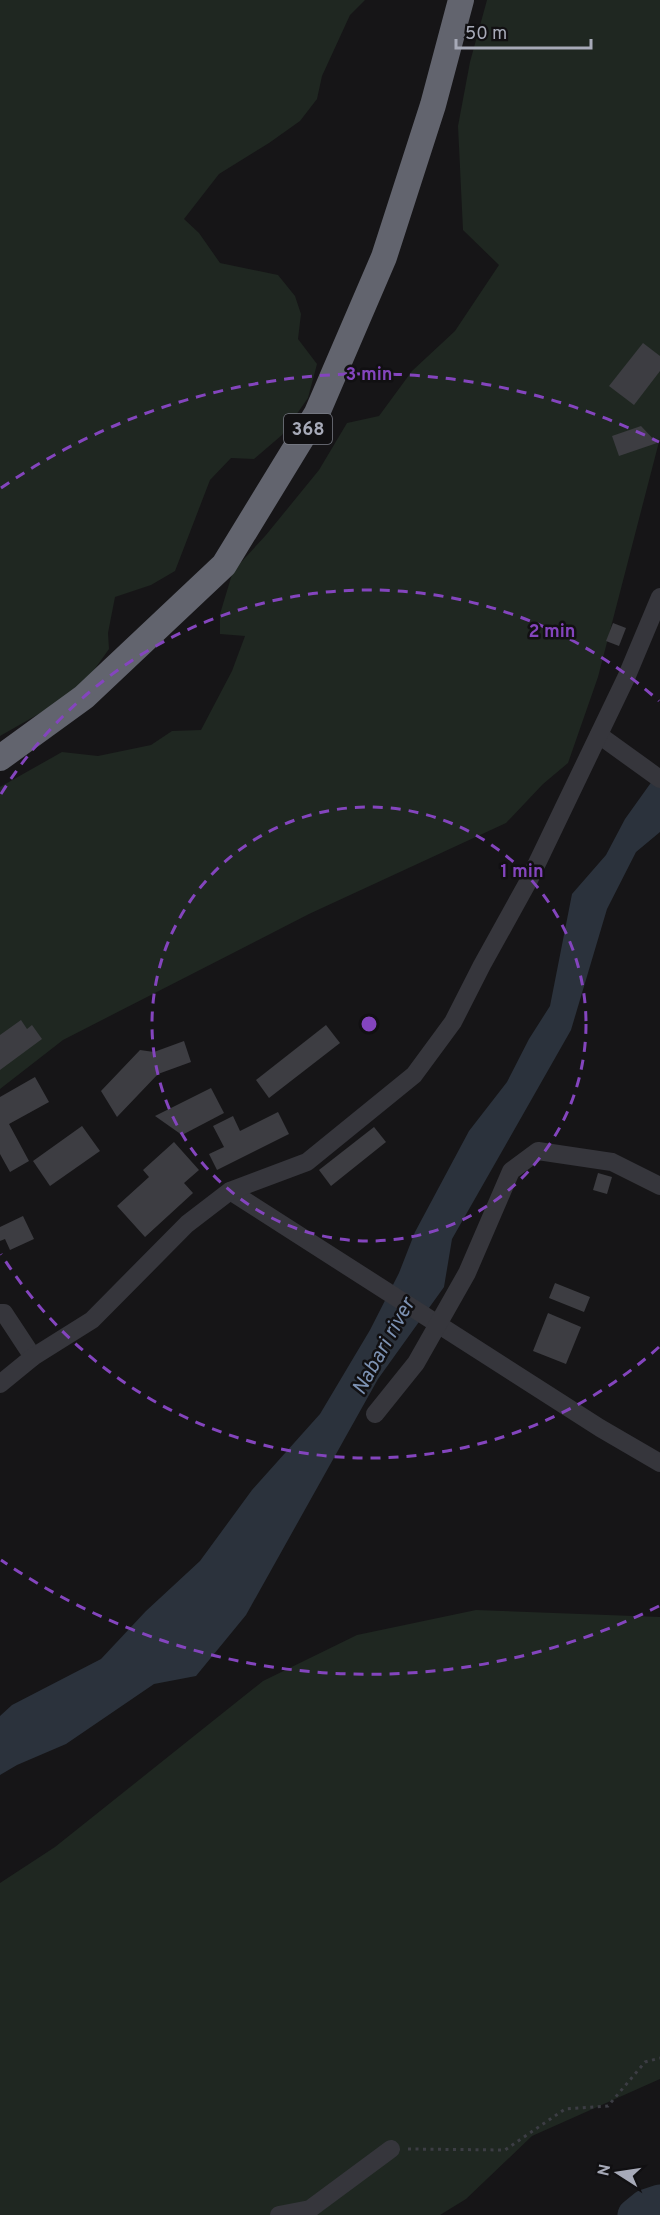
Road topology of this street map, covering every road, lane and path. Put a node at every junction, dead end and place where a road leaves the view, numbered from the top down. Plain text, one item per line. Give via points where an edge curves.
1 (460, 0) edge
2 (660, 597) edge
3 (599, 735) junction
4 (0, 758) edge
5 (660, 779) edge
6 (660, 1186) edge
7 (230, 1191) junction
8 (0, 1312) edge
9 (438, 1323) junction
10 (33, 1357) junction
11 (0, 1384) edge
12 (375, 1414) dead end
13 (660, 1463) edge
14 (660, 2058) edge
15 (391, 2149) joint
16 (279, 2215) edge

1 - 4 highway, 368 via 433,105 384,257 317,413 224,565 84,697
2 - 3 street
3 - 5 street
3 - 7 street via 528,882 453,1023 414,1075 307,1162
6 - 9 street via 612,1162 538,1152 510,1172 466,1273
7 - 9 street
7 - 10 street via 187,1224 92,1320
8 - 10 street
9 - 12 street via 416,1363
9 - 13 street
10 - 11 street
14 - 15 path via 645,2062 608,2106 565,2109 505,2150
15 - 16 street via 310,2210

